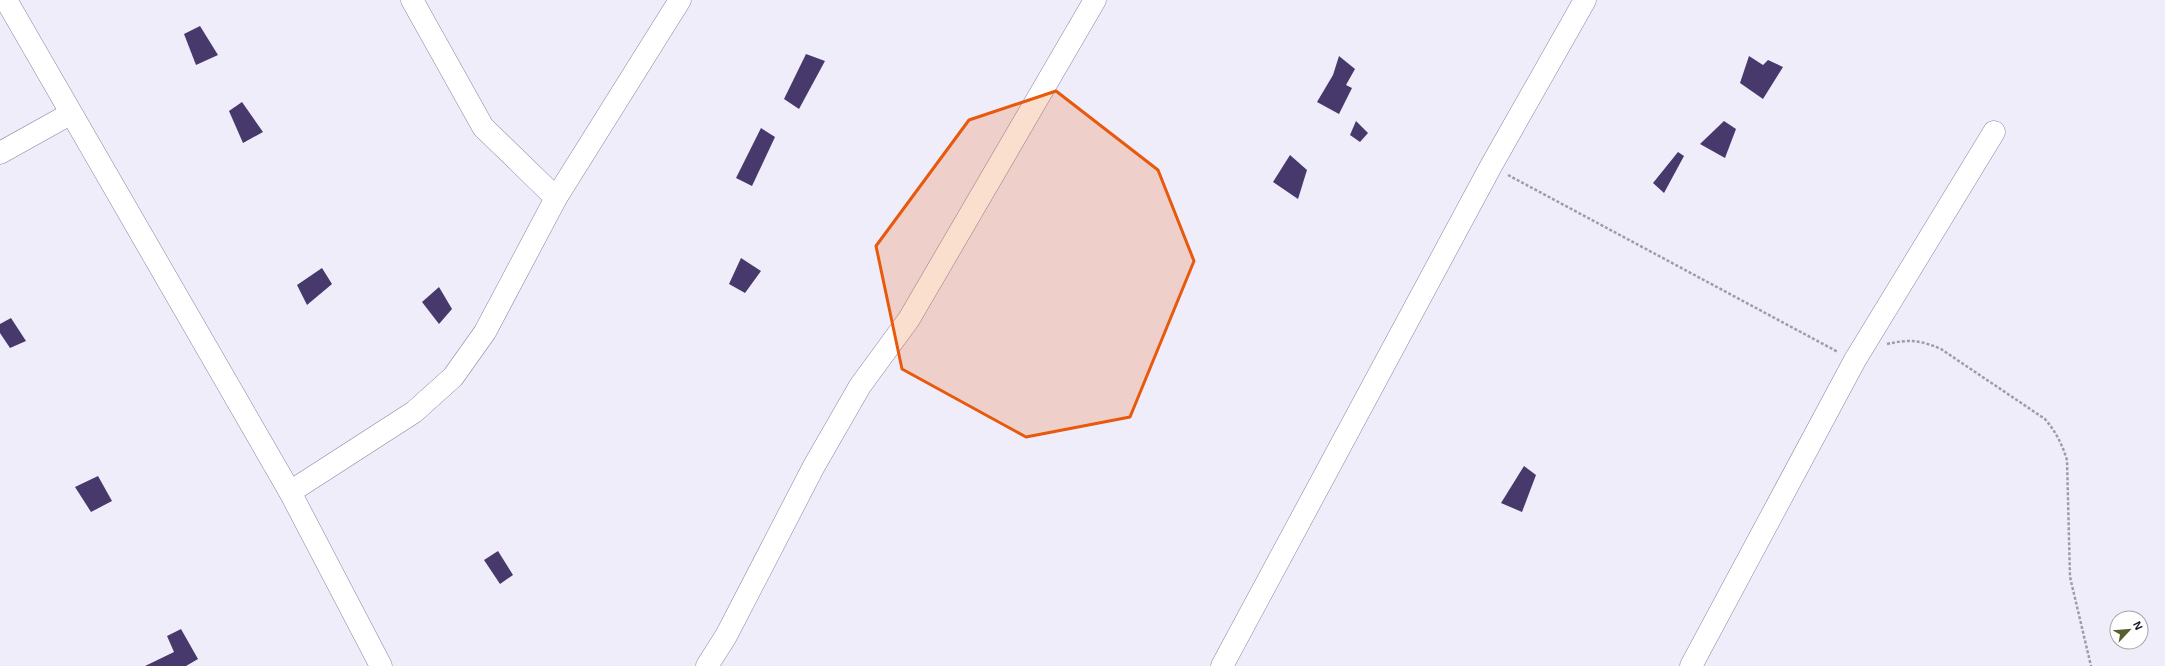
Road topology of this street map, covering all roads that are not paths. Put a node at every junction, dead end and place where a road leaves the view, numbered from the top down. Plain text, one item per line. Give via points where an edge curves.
1 (6, 0) edge
2 (412, 0) edge
3 (680, 0) edge
4 (1095, 0) edge
5 (1585, 0) edge
6 (70, 114) junction
7 (1994, 132) dead end
8 (0, 153) edge
9 (556, 198) junction
10 (290, 492) junction
11 (381, 666) edge
12 (708, 666) edge
13 (1222, 666) edge
14 (1691, 666) edge

1 - 6 street
2 - 9 street via 482,127
3 - 9 street
4 - 12 street via 909,319 856,392
5 - 13 street via 1491,166
6 - 8 street
6 - 10 street
7 - 14 street via 1855,360
9 - 10 street via 485,332 453,377 414,412
10 - 11 street

